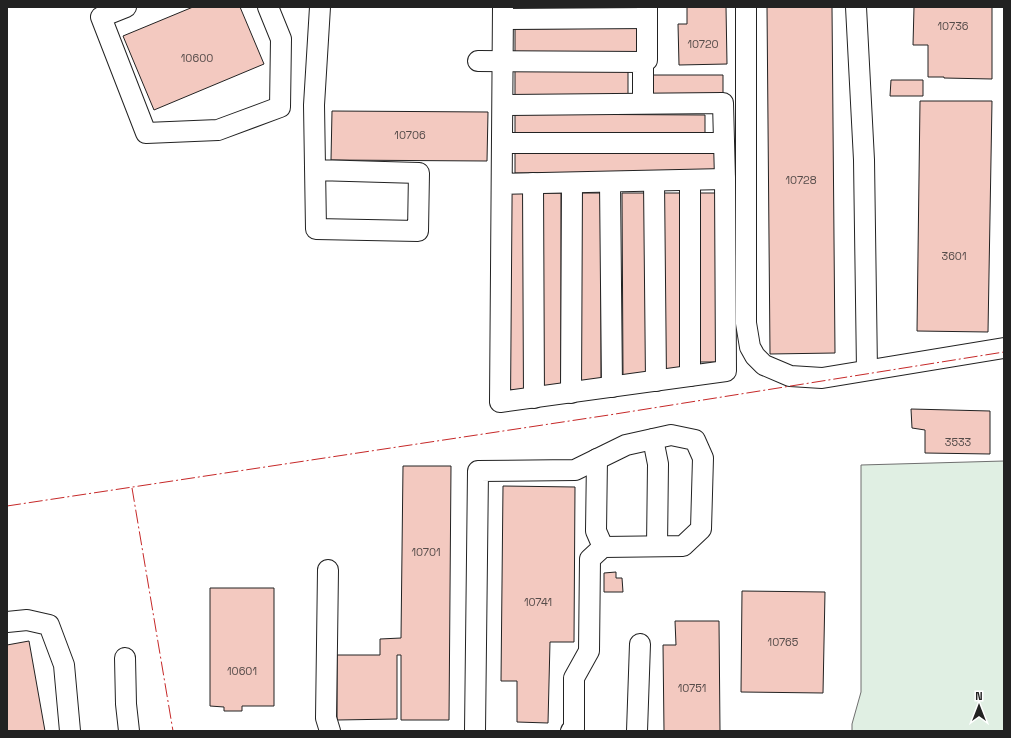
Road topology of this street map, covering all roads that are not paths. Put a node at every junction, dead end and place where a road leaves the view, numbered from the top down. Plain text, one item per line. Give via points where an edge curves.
1 (126, 7) edge
2 (268, 7) edge
3 (320, 7) edge
4 (746, 7) edge
5 (856, 7) edge
6 (647, 12) edge
7 (503, 13) edge
8 (478, 61) dead end
9 (503, 61) junction
10 (643, 62) junction
11 (643, 103) junction
12 (503, 105) junction
13 (502, 143) junction
14 (724, 143) junction
15 (315, 170) junction
16 (725, 179) junction
17 (690, 180) junction
18 (654, 181) junction
19 (610, 182) junction
20 (533, 183) junction
21 (572, 183) junction
22 (502, 184) junction
23 (1004, 348) edge
24 (867, 370) junction
25 (690, 376) junction
26 (656, 380) junction
27 (612, 387) junction
28 (571, 393) junction
29 (534, 398) junction
30 (653, 439) junction
31 (597, 459) junction
32 (657, 546) junction
33 (603, 548) junction
34 (328, 570) dead end
35 (7, 622) edge
36 (640, 644) dead end
37 (125, 658) dead end
38 (70, 731) edge
39 (128, 731) edge
40 (330, 731) edge
41 (475, 731) edge
42 (571, 731) edge
43 (637, 731) edge

1 - 2 lane via 101,18 146,133 218,130 280,107 281,39
3 - 15 lane via 314,105
4 - 24 lane via 746,323 750,347 764,365 790,376 822,378
5 - 24 lane via 864,160
6 - 7 lane
6 - 10 lane via 647,60
7 - 9 lane
8 - 9 lane
9 - 10 lane
9 - 12 lane
10 - 11 lane
11 - 12 lane
11 - 14 lane via 723,103
12 - 13 lane
13 - 14 lane
13 - 22 lane
14 - 16 lane
15 - 15 lane via 316,229 418,231 419,173
16 - 17 lane
16 - 25 lane via 726,371
17 - 18 lane
17 - 25 lane
18 - 19 lane
18 - 26 lane
19 - 21 lane
19 - 27 lane
20 - 21 lane
20 - 22 lane
20 - 29 lane
21 - 28 lane
22 - 29 lane via 500,402
23 - 24 lane
25 - 26 lane
26 - 27 lane
27 - 28 lane
28 - 29 lane
30 - 31 lane via 626,445
30 - 32 lane via 658,464
30 - 32 lane via 671,435 695,440 703,458 701,529 683,546
31 - 33 lane via 596,531
31 - 41 lane via 575,470 478,471
32 - 33 lane
33 - 42 lane via 590,559 589,651 574,678 574,729
34 - 40 lane via 326,718
35 - 38 lane via 27,620 49,625 64,665
36 - 43 lane
37 - 39 lane

